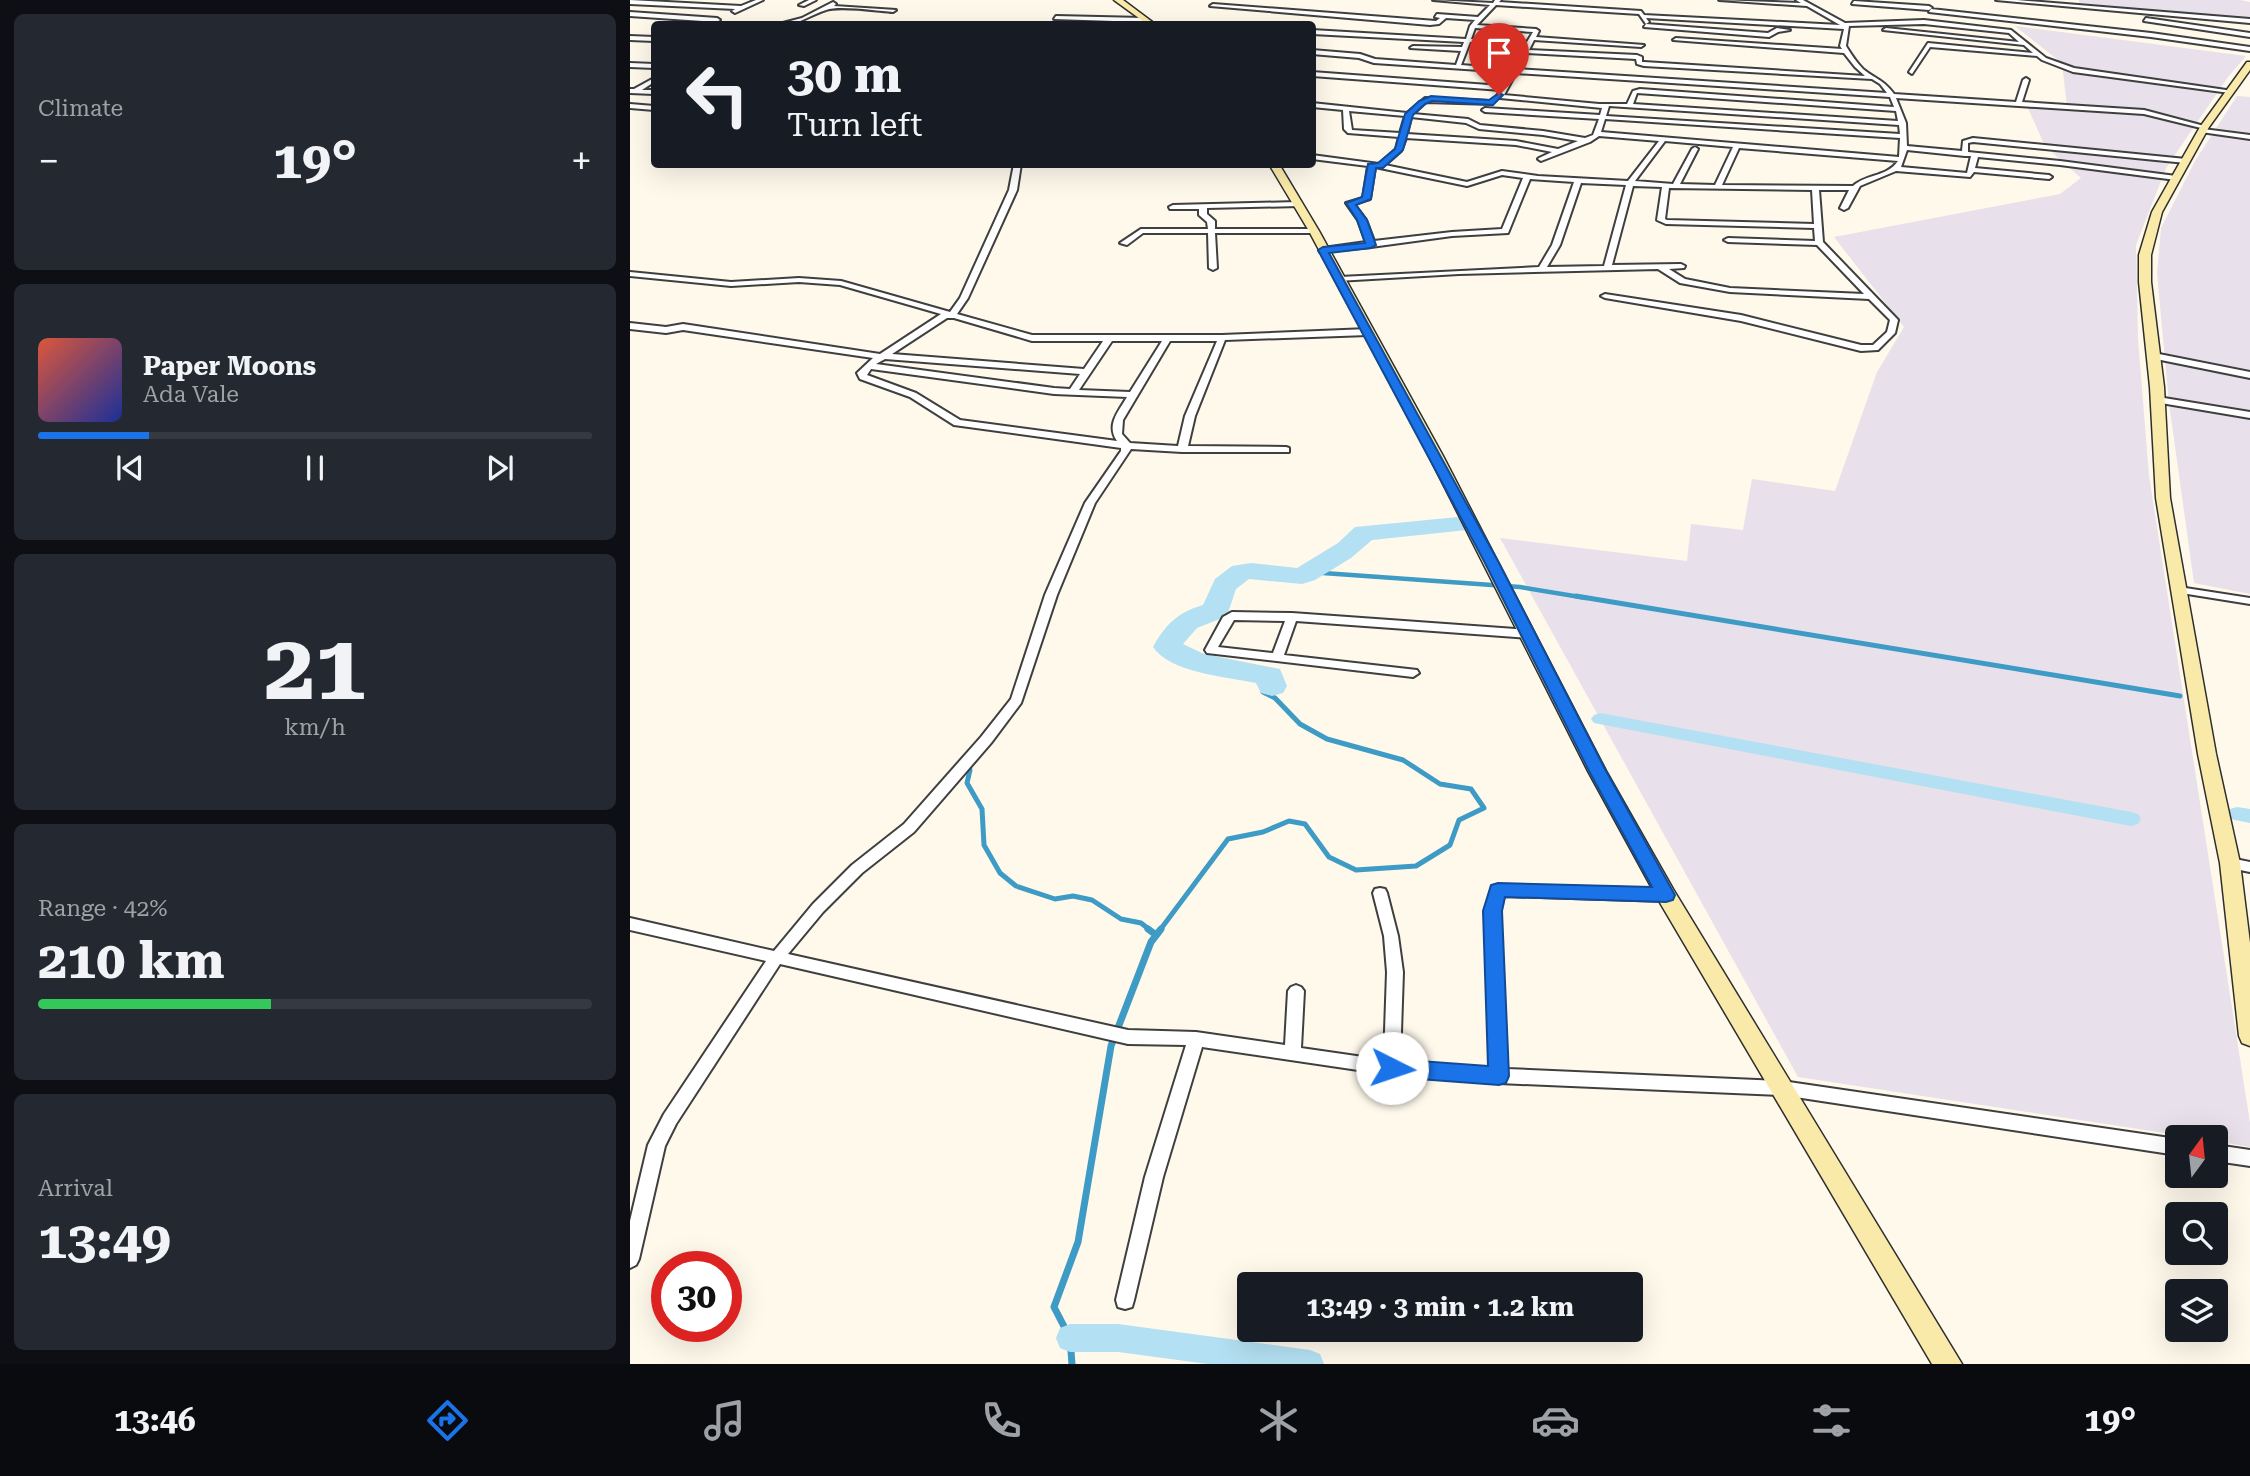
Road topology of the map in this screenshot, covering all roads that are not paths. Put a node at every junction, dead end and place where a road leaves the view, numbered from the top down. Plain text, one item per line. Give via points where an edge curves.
1 (699, 0) edge
2 (760, 0) edge
3 (813, 0) edge
4 (839, 0) edge
5 (1118, 0) edge
6 (1241, 0) edge
7 (1436, 0) edge
8 (1722, 0) edge
9 (1799, 0) edge
10 (1928, 0) edge
11 (1999, 0) edge
12 (642, 1) edge
13 (630, 2) edge
14 (1495, 2) edge
15 (753, 3) junction
16 (1854, 3) dead end
17 (802, 5) dead end
18 (1808, 5) junction
19 (1213, 6) dead end
20 (827, 7) junction
21 (1233, 7) junction
22 (742, 8) junction
23 (1261, 9) junction
24 (893, 10) dead end
25 (1930, 10) junction
26 (1134, 13) junction
27 (630, 14) edge
28 (649, 15) junction
29 (1333, 16) junction
30 (1645, 16) junction
31 (1444, 17) junction
32 (1478, 19) junction
33 (2135, 19) dead end
34 (717, 20) joint
35 (1143, 20) joint
36 (795, 21) edge
37 (2250, 21) edge
38 (1325, 23) dead end
39 (1933, 23) junction
40 (630, 24) edge
41 (1355, 26) dead end
42 (1473, 26) junction
43 (1846, 28) junction
44 (1316, 32) edge
45 (1375, 35) junction
46 (2250, 35) edge
47 (630, 38) edge
48 (651, 38) edge
49 (1468, 39) junction
50 (1676, 40) dead end
51 (1531, 41) junction
52 (1368, 43) dead end
53 (2027, 44) junction
54 (1641, 45) dead end
55 (1413, 48) dead end
56 (1466, 49) junction
57 (2250, 49) edge
58 (1525, 51) junction
59 (1846, 51) junction
60 (1316, 52) edge
61 (2041, 55) junction
62 (630, 65) edge
63 (2249, 65) edge
64 (651, 66) edge
65 (1458, 67) junction
66 (1514, 70) junction
67 (1912, 72) dead end
68 (1316, 74) edge
69 (1871, 78) junction
70 (641, 80) dead end
71 (2025, 80) dead end
72 (651, 81) edge
73 (651, 82) edge
74 (1503, 88) junction
75 (632, 91) edge
76 (2230, 91) junction
77 (651, 92) edge
78 (1499, 95) junction
79 (1891, 95) junction
80 (1363, 99) dead end
81 (1490, 103) junction
82 (1602, 104) junction
83 (1630, 104) junction
84 (2018, 104) junction
85 (1316, 105) edge
86 (630, 106) edge
87 (651, 108) edge
88 (1899, 108) junction
89 (1346, 109) junction
90 (1355, 110) junction
91 (1485, 110) junction
92 (1409, 114) junction
93 (1603, 117) junction
94 (1903, 123) junction
95 (1476, 127) junction
96 (2204, 129) junction
97 (1599, 134) junction
98 (1405, 136) junction
99 (1904, 136) junction
100 (2250, 137) edge
101 (1664, 139) junction
102 (1588, 141) junction
103 (1737, 145) junction
104 (1905, 148) junction
105 (1695, 149) dead end
106 (1561, 152) junction
107 (1965, 154) junction
108 (1975, 155) junction
109 (1316, 158) edge
110 (1541, 159) dead end
111 (1901, 159) junction
112 (2186, 160) junction
113 (1376, 165) junction
114 (1017, 168) edge
115 (1276, 168) edge
116 (1895, 169) junction
117 (1973, 170) junction
118 (1527, 177) junction
119 (2049, 177) dead end
120 (2176, 178) junction
121 (1577, 181) junction
122 (1630, 183) junction
123 (1666, 185) junction
124 (1675, 186) junction
125 (1718, 187) junction
126 (1815, 188) junction
127 (1852, 188) junction
128 (1297, 204) junction
129 (1203, 206) junction
130 (1172, 207) dead end
131 (1843, 208) dead end
132 (1816, 226) junction
133 (1314, 231) junction
134 (1214, 232) junction
135 (1728, 240) dead end
136 (1124, 243) dead end
137 (1371, 245) junction
138 (1822, 246) junction
139 (1323, 250) junction
140 (1779, 250) dead end
141 (1681, 265) dead end
142 (1658, 266) junction
143 (1608, 267) junction
144 (1213, 268) dead end
145 (1542, 269) junction
146 (630, 274) edge
147 (1340, 279) junction
148 (1605, 296) dead end
149 (1870, 297) junction
150 (948, 316) junction
151 (630, 326) edge
152 (1368, 332) junction
153 (1222, 338) junction
154 (1108, 340) junction
155 (1167, 340) junction
156 (882, 356) junction
157 (2154, 356) junction
158 (868, 366) junction
159 (1086, 372) junction
160 (2250, 375) edge
161 (1073, 392) junction
162 (1133, 395) junction
163 (2158, 400) junction
164 (2250, 415) edge
165 (1126, 445) junction
166 (1182, 449) junction
167 (1286, 450) dead end
168 (2179, 590) junction
169 (2250, 601) edge
170 (1292, 617) junction
171 (1528, 634) junction
172 (1277, 658) junction
173 (1413, 673) dead end
174 (2230, 863) junction
175 (2250, 867) edge
176 (1380, 893) dead end
177 (1666, 895) junction
178 (2242, 922) edge
179 (630, 924) edge
180 (776, 957) junction
181 (1296, 990) dead end
182 (2250, 1036) edge
183 (1196, 1039) junction
184 (1293, 1054) junction
185 (1392, 1068) junction
186 (1499, 1076) junction
187 (1783, 1088) junction
188 (2165, 1145) edge
189 (2228, 1155) edge
190 (2250, 1158) edge
191 (630, 1259) edge
192 (1125, 1300) dead end
193 (1948, 1364) edge

1 - 15 street
2 - 15 street
3 - 17 street
4 - 20 street
5 - 26 street
6 - 21 street
7 - 14 street
8 - 18 street
9 - 18 street
10 - 25 street
11 - 37 street
12 - 13 street
12 - 22 street
14 - 30 street
14 - 32 street
15 - 22 street
16 - 25 street
18 - 43 street
19 - 21 street
20 - 24 street
20 - 36 street
21 - 23 street
22 - 34 street
23 - 29 street
23 - 31 street via 1269,3
25 - 39 street
25 - 57 street
26 - 35 street
26 - 35 street via 1057,14
27 - 28 street
28 - 34 street
28 - 40 street
29 - 31 street via 1433,23
29 - 38 street
30 - 43 street
30 - 43 street via 1646,29 1769,35 1780,30
31 - 32 street
32 - 42 street
33 - 46 street
39 - 43 street
39 - 53 street via 2011,32
41 - 45 street via 1381,28
42 - 49 street
42 - 51 street via 1535,30
43 - 53 street
43 - 59 street
44 - 45 street
45 - 49 street
45 - 52 street
47 - 48 street
49 - 51 street
49 - 56 street
50 - 59 street
51 - 54 street
51 - 58 street
53 - 61 street
55 - 56 street
56 - 65 street
58 - 66 street
58 - 69 street via 1637,57 1644,64
59 - 69 street
60 - 65 street
61 - 67 street via 1928,46
61 - 76 street via 2073,71
62 - 64 street
63 - 76 street
65 - 66 street
66 - 74 street
66 - 79 street
68 - 74 street
69 - 79 street
70 - 72 street
71 - 84 street
73 - 75 street
74 - 78 street
75 - 77 street
76 - 96 street
78 - 81 street
78 - 82 street
79 - 84 street
79 - 88 street
80 - 90 street
81 - 91 street
81 - 92 street via 1428,99
82 - 83 street
82 - 93 street via 1606,106
83 - 88 street via 1640,91
83 - 94 street
84 - 96 street via 2144,111
85 - 89 street
86 - 87 street
88 - 94 street
89 - 90 street
89 - 98 street via 1348,131
90 - 92 street
91 - 93 street
91 - 95 street
92 - 95 street via 1468,121
92 - 98 street
93 - 97 street
93 - 99 street
94 - 99 street
95 - 102 street
96 - 100 street
96 - 112 street
97 - 101 street
97 - 102 street
98 - 106 street via 1524,144
98 - 113 street via 1399,150
99 - 104 street
101 - 103 street
101 - 122 street
102 - 106 street
103 - 111 street
103 - 125 street
104 - 107 street
104 - 111 street
105 - 124 street
106 - 110 street
107 - 108 street
107 - 112 street via 1965,142 1973,140
108 - 117 street
108 - 120 street
109 - 113 street
111 - 116 street
112 - 120 street
113 - 118 street via 1467,184 1498,173
113 - 137 street via 1366,199 1350,203
114 - 150 street via 1013,190 964,298
115 - 128 street
116 - 117 street via 1970,175
116 - 127 street
117 - 119 street
118 - 121 street
118 - 137 street via 1505,231
120 - 157 street via 2157,212 2145,256
121 - 122 street
121 - 145 street via 1556,245
122 - 123 street
122 - 143 street
123 - 124 street
123 - 132 street via 1662,221
124 - 125 street
125 - 126 street
126 - 127 street
126 - 132 street
127 - 131 street
128 - 129 street
128 - 133 street
129 - 130 street
129 - 134 street via 1203,215
132 - 138 street
133 - 134 street
133 - 139 street
134 - 136 street via 1138,232
134 - 144 street
135 - 138 street
137 - 139 street
138 - 140 street
138 - 149 street
139 - 147 street
141 - 142 street
142 - 143 street
142 - 149 street via 1683,281 1730,290
143 - 145 street
145 - 147 street
146 - 150 street via 731,284 799,280 841,284
147 - 152 street
148 - 149 street via 1741,318 1871,349 1879,346 1895,323
150 - 154 street via 1032,338
150 - 156 street
151 - 156 street via 683,327
152 - 153 street
152 - 171 street
153 - 155 street
153 - 166 street via 1190,416
154 - 155 street
154 - 159 street
155 - 162 street
156 - 158 street
156 - 159 street
157 - 160 street
157 - 163 street
158 - 161 street
158 - 165 street via 862,373 867,380 913,395 957,422
159 - 161 street
161 - 162 street
162 - 165 street via 1115,430
163 - 164 street
163 - 168 street via 2163,498
165 - 166 street
165 - 180 street via 1090,503 1051,595 1017,701 909,828 857,869
166 - 167 street
168 - 169 street
168 - 174 street
170 - 171 street
170 - 172 street
170 - 172 street via 1230,617 1211,650
171 - 177 street
172 - 173 street
174 - 175 street
174 - 178 street
176 - 185 street via 1395,972
177 - 186 street via 1498,890 1493,911
177 - 187 street
178 - 182 street
179 - 180 street
180 - 183 street via 1105,1033
180 - 191 street via 657,1145
181 - 184 street
183 - 184 street
183 - 192 street via 1154,1177
184 - 185 street
185 - 186 street
186 - 187 street
187 - 188 street
187 - 193 street
189 - 190 street

